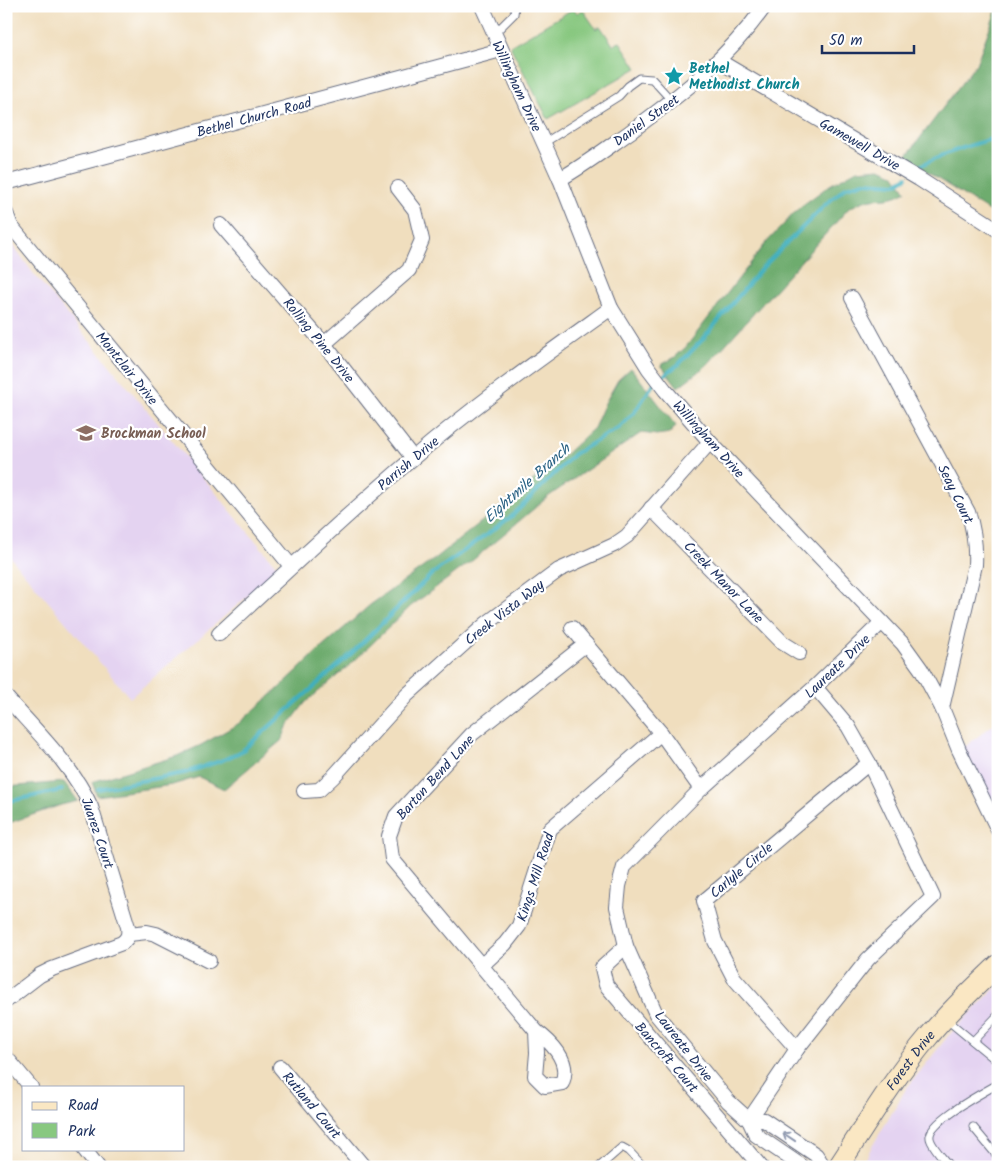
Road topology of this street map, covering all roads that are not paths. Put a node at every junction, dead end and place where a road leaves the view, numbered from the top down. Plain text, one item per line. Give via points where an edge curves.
1 (482, 6) edge
2 (515, 6) edge
3 (765, 6) edge
4 (494, 34) junction
5 (501, 50) junction
6 (719, 61) junction
7 (673, 101) junction
8 (544, 143) junction
9 (560, 179) junction
10 (6, 183) edge
11 (398, 188) dead end
12 (6, 213) edge
13 (221, 225) dead end
14 (998, 230) edge
15 (852, 298) dead end
16 (611, 308) junction
17 (324, 344) junction
18 (710, 442) junction
19 (413, 458) junction
20 (651, 508) junction
21 (291, 566) junction
22 (882, 622) junction
23 (572, 628) dead end
24 (219, 634) dead end
25 (586, 644) junction
26 (799, 653) dead end
27 (815, 687) junction
28 (6, 697) edge
29 (942, 708) junction
30 (661, 734) junction
31 (868, 763) junction
32 (702, 789) junction
33 (304, 791) dead end
34 (998, 830) edge
35 (129, 934) junction
36 (626, 946) junction
37 (210, 961) dead end
38 (998, 965) edge
39 (481, 966) junction
40 (6, 1001) edge
41 (998, 1015) edge
42 (945, 1018) junction
43 (536, 1031) dead end
44 (973, 1041) junction
45 (797, 1049) junction
46 (6, 1057) edge
47 (998, 1062) edge
48 (280, 1067) dead end
49 (998, 1084) edge
50 (30, 1086) edge
51 (749, 1120) junction
52 (973, 1127) dead end
53 (85, 1150) edge
54 (998, 1157) edge
55 (98, 1167) edge
56 (364, 1167) edge
57 (599, 1167) edge
58 (644, 1167) edge
59 (761, 1167) edge
60 (803, 1167) edge
61 (824, 1167) edge
62 (838, 1167) edge
63 (950, 1167) edge

1 - 4 street, Willingham Drive
2 - 4 lane via 514,14
3 - 6 street, Daniel Street
4 - 5 street, Willingham Drive
5 - 8 street, Willingham Drive
5 - 10 street, Bethel Church Road
6 - 7 street, Daniel Street
6 - 14 street, Gamewell Drive via 902,168
7 - 8 lane via 652,79 639,78 619,96
7 - 9 street, Daniel Street
8 - 9 street, Willingham Drive
9 - 16 street, Willingham Drive
11 - 17 street via 415,210 422,240 409,270
12 - 21 street, Montclair Drive via 11,226
13 - 17 street, Rolling Pine Drive
15 - 29 street, Seay Court via 974,528 975,565
16 - 18 street, Willingham Drive via 649,369
16 - 19 street, Parrish Drive via 498,389
17 - 19 street, Rolling Pine Drive
18 - 20 street, Creek Vista Way
18 - 22 street, Willingham Drive
19 - 21 street, Parrish Drive
20 - 26 street, Creek Manor Lane via 784,643
20 - 33 street, Creek Vista Way via 627,536 559,570 486,624 408,695 320,790
21 - 24 street, Parrish Drive
22 - 27 street, Laureate Drive
22 - 29 street, Willingham Drive via 921,669
23 - 25 street
25 - 30 street
25 - 39 street, Barton Bend Lane via 472,734 396,816 389,836 392,859
27 - 31 street via 848,726
27 - 32 street, Laureate Drive
28 - 35 street, Juarez Court via 74,775 83,790
29 - 34 street, Willingham Drive
30 - 32 street
30 - 39 street, Kings Mill Road via 550,829 519,926
31 - 45 street via 933,897 868,959
31 - 45 street, Carlyle Circle via 704,901 715,941 734,978
32 - 36 street, Laureate Drive via 624,867 617,907
35 - 37 street via 156,934
35 - 40 street via 122,943 40,975
36 - 51 street, Laureate Drive via 656,1014 728,1102
36 - 59 street, Bancroft Court via 602,968 606,985
38 - 42 main road, Forest Drive
39 - 43 street, Barton Bend Lane
41 - 44 lane
42 - 44 lane
42 - 62 main road, Forest Drive via 900,1073
44 - 47 lane
45 - 51 street
46 - 50 street
48 - 56 street, Rutland Court
49 - 63 lane via 948,1114 931,1129 930,1141
51 - 60 street, Laureate Drive via 756,1135
61 -> 51 street, Laureate Drive via 816,1155 764,1120
52 - 54 lane
53 - 55 street
57 - 58 lane via 622,1147

